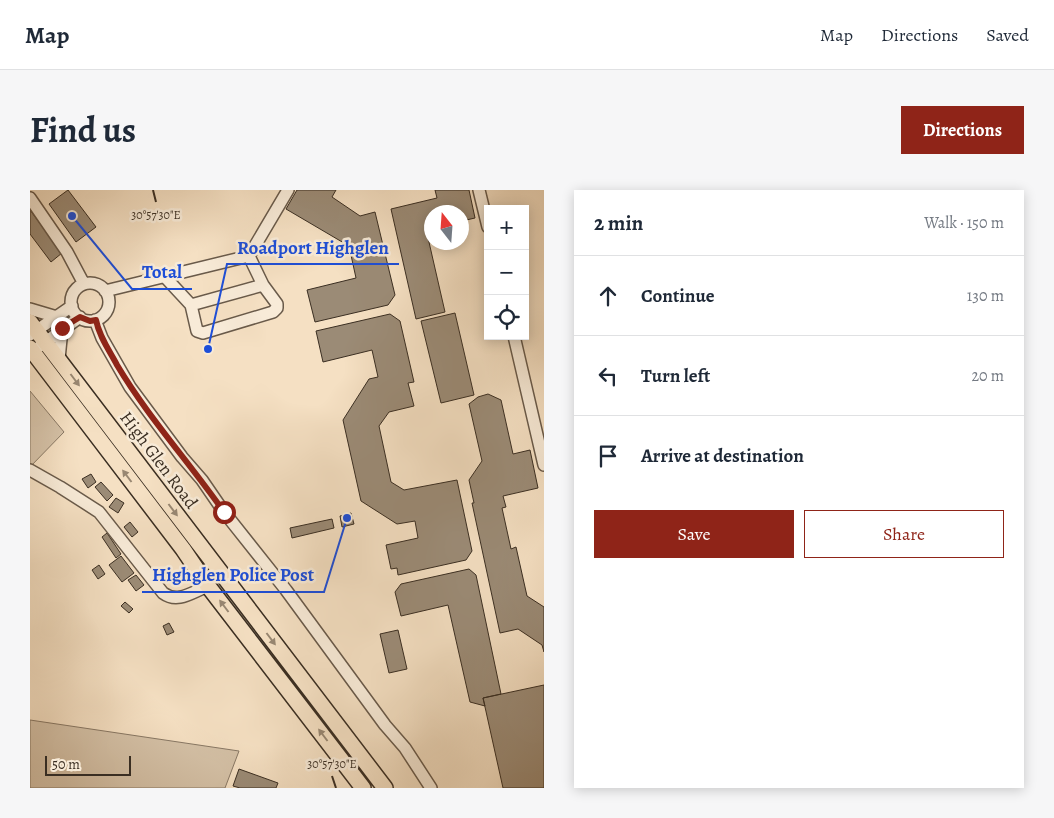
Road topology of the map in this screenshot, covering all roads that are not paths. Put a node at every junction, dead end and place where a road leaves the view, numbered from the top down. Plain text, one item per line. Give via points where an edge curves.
1 (288, 190) edge
2 (479, 190) edge
3 (30, 198) edge
4 (484, 211) edge
5 (249, 256) junction
6 (165, 277) junction
7 (84, 284) junction
8 (263, 285) junction
9 (106, 290) junction
10 (191, 305) junction
11 (72, 306) junction
12 (30, 309) edge
13 (57, 317) junction
14 (80, 317) junction
15 (96, 320) junction
16 (62, 328) junction
17 (35, 333) edge
18 (515, 340) edge
19 (31, 350) edge
20 (59, 359) junction
21 (544, 465) edge
22 (30, 470) edge
23 (208, 586) junction
24 (363, 788) edge
25 (384, 788) edge
26 (431, 788) edge

1 - 5 lane
2 - 4 lane
3 - 7 lane via 67,252
5 - 6 lane
5 - 8 lane
6 - 9 lane
6 - 10 lane
7 - 9 lane via 96,284
7 - 11 lane via 73,295
8 - 10 lane
8 - 10 lane via 277,304 273,312 210,332 197,331
9 - 15 lane via 108,308
11 - 13 lane
11 - 14 lane
12 - 13 lane
13 - 17 lane
14 - 15 lane
14 - 16 lane
15 - 26 lane via 102,338 130,387 286,590 385,726 405,748
16 - 17 lane
16 - 20 lane
17 - 19 lane
17 - 20 main road, High Glen Road
18 - 21 lane
23 -> 19 main road, High Glen Road
20 -> 25 main road, High Glen Road
22 - 23 lane via 99,512 170,598 180,598
24 -> 23 main road, High Glen Road

